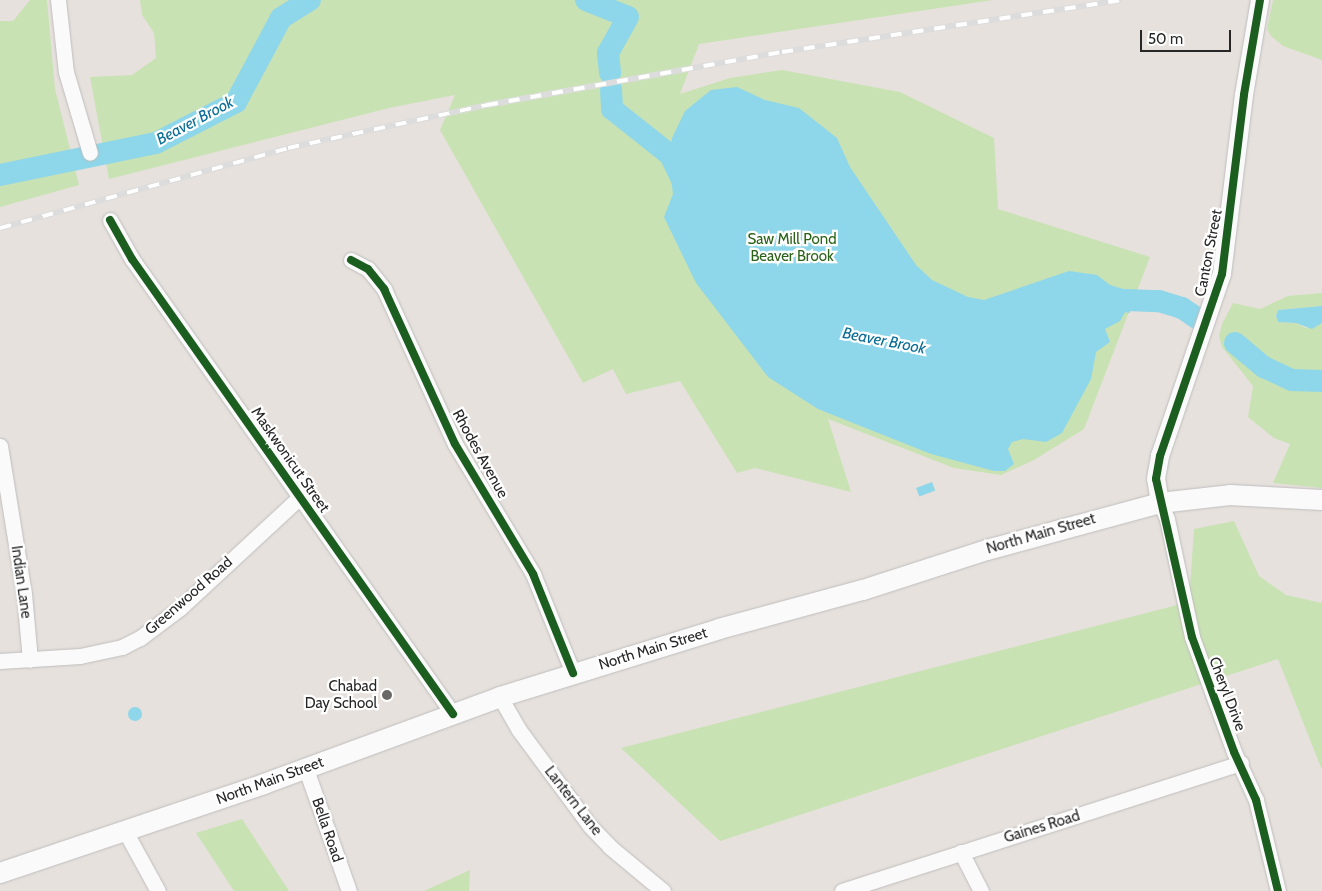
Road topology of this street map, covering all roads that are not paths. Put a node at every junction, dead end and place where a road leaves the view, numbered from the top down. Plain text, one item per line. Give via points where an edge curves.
1 (58, 0) edge
2 (1260, 0) edge
3 (90, 153) dead end
4 (110, 220) dead end
5 (351, 260) dead end
6 (0, 446) edge
7 (300, 497) junction
8 (1322, 500) edge
9 (1160, 503) junction
10 (30, 660) junction
11 (0, 661) edge
12 (572, 673) junction
13 (500, 697) junction
14 (452, 714) junction
15 (1241, 763) junction
16 (306, 769) junction
17 (125, 831) junction
18 (961, 852) junction
19 (0, 873) edge
20 (158, 891) edge
21 (349, 891) edge
22 (663, 891) edge
23 (842, 891) edge
24 (981, 891) edge
25 (1278, 891) edge

1 - 3 street via 66,72
2 - 9 street, Canton Street via 1244,95 1222,274 1160,456 1156,479
4 - 7 street, Maskwonicut Street via 132,259
5 - 12 street, Rhodes Avenue via 363,264 384,289 455,444 533,574
6 - 10 street, Indian Lane via 24,594
7 - 10 street, Greenwood Road via 180,608 140,638 101,653
7 - 14 street, Maskwonicut Street
8 - 9 main road, North Main Street via 1230,495
9 - 12 main road, North Main Street via 978,552 863,590
9 - 15 street, Cheryl Drive via 1167,519 1192,637
10 - 11 street, Greenwood Road
12 - 13 main road, North Main Street
13 - 14 main road, North Main Street
13 - 22 street, Lantern Lane via 544,765 590,826
14 - 16 main road, North Main Street
15 - 18 street, Gaines Road
15 - 25 street, Cheryl Drive via 1256,800
16 - 17 main road, North Main Street
16 - 21 street, Bella Road
17 - 19 main road, North Main Street
17 - 20 street
18 - 23 street, Gaines Road
18 - 24 street

